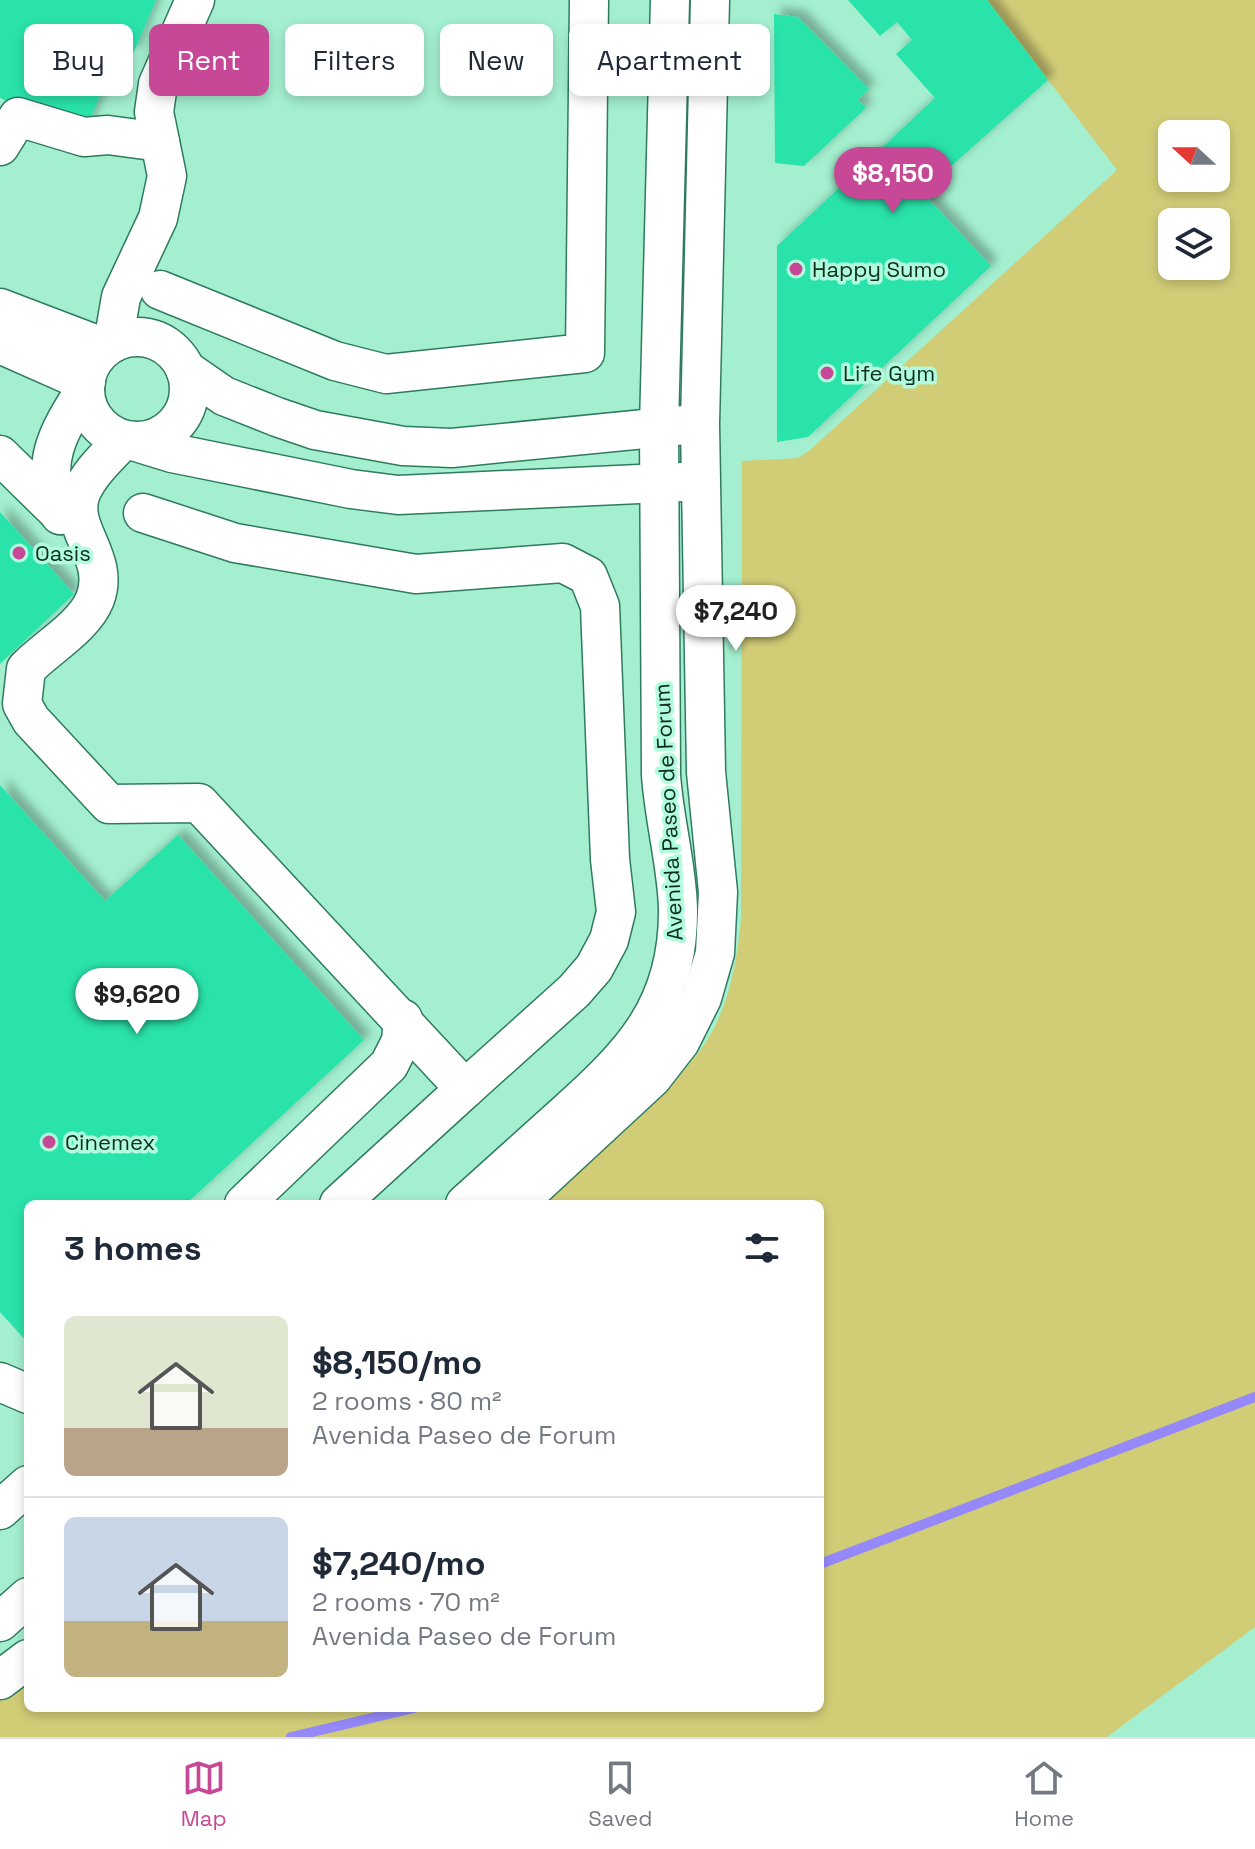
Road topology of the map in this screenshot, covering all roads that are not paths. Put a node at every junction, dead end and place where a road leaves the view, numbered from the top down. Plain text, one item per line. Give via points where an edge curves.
1 (195, 0) edge
2 (589, 0) edge
3 (670, 0) edge
4 (710, 0) edge
5 (160, 142) junction
6 (0, 146) edge
7 (147, 243) junction
8 (160, 290) junction
9 (0, 308) edge
10 (0, 344) edge
11 (109, 345) junction
12 (179, 361) junction
13 (86, 386) junction
14 (700, 424) junction
15 (659, 427) junction
16 (58, 431) junction
17 (124, 439) junction
18 (0, 455) edge
19 (702, 481) junction
20 (659, 484) junction
21 (143, 513) dead end
22 (60, 515) junction
23 (90, 543) junction
24 (403, 1019) junction
25 (465, 1089) junction
26 (248, 1200) edge
27 (343, 1200) edge
28 (469, 1200) edge
29 (520, 1200) edge
30 (24, 1489) edge
31 (0, 1510) edge
32 (24, 1601) edge
33 (0, 1622) edge
34 (24, 1662) edge
35 (0, 1680) edge

1 - 5 street via 158,84 154,112
2 - 8 street via 585,353 386,374 335,361
3 - 15 street, Avenida Paseo de Forum
4 - 14 street, Avenida Paseo de Forum
5 - 6 street via 84,137 18,117
5 - 7 street via 167,176
7 - 8 street
7 - 11 street via 121,297
8 - 12 street
9 - 11 street
10 - 13 street
11 - 12 street via 131,337 150,339
11 - 13 street via 88,371
12 - 15 street via 224,396 277,417 315,430 403,446 452,448
12 - 17 street via 188,397 181,415 161,435
13 - 16 street
13 - 17 street via 93,417
14 - 15 street
14 - 19 street, Avenida Paseo de Forum
15 - 20 street, Avenida Paseo de Forum
16 - 17 street via 85,430
16 - 22 street via 50,480
17 - 20 street via 172,453 398,495
17 - 23 street via 80,495 78,519
18 - 22 street
19 - 20 street
19 - 29 street, Avenida Paseo de Forum via 706,772 718,892 715,953 702,998 680,1042 652,1078
20 - 28 street, Avenida Paseo de Forum via 661,775 678,907 675,958 665,995 622,1063
21 - 25 street via 235,543 416,574 563,563 582,571 594,586 600,606 616,912 594,968
22 - 23 street
23 - 24 street via 99,564 95,599 26,669 22,704 31,720 109,804 199,803
24 - 25 street
24 - 26 street via 401,1041 389,1065
25 - 27 street
30 - 31 street
32 - 33 street
34 - 35 street

